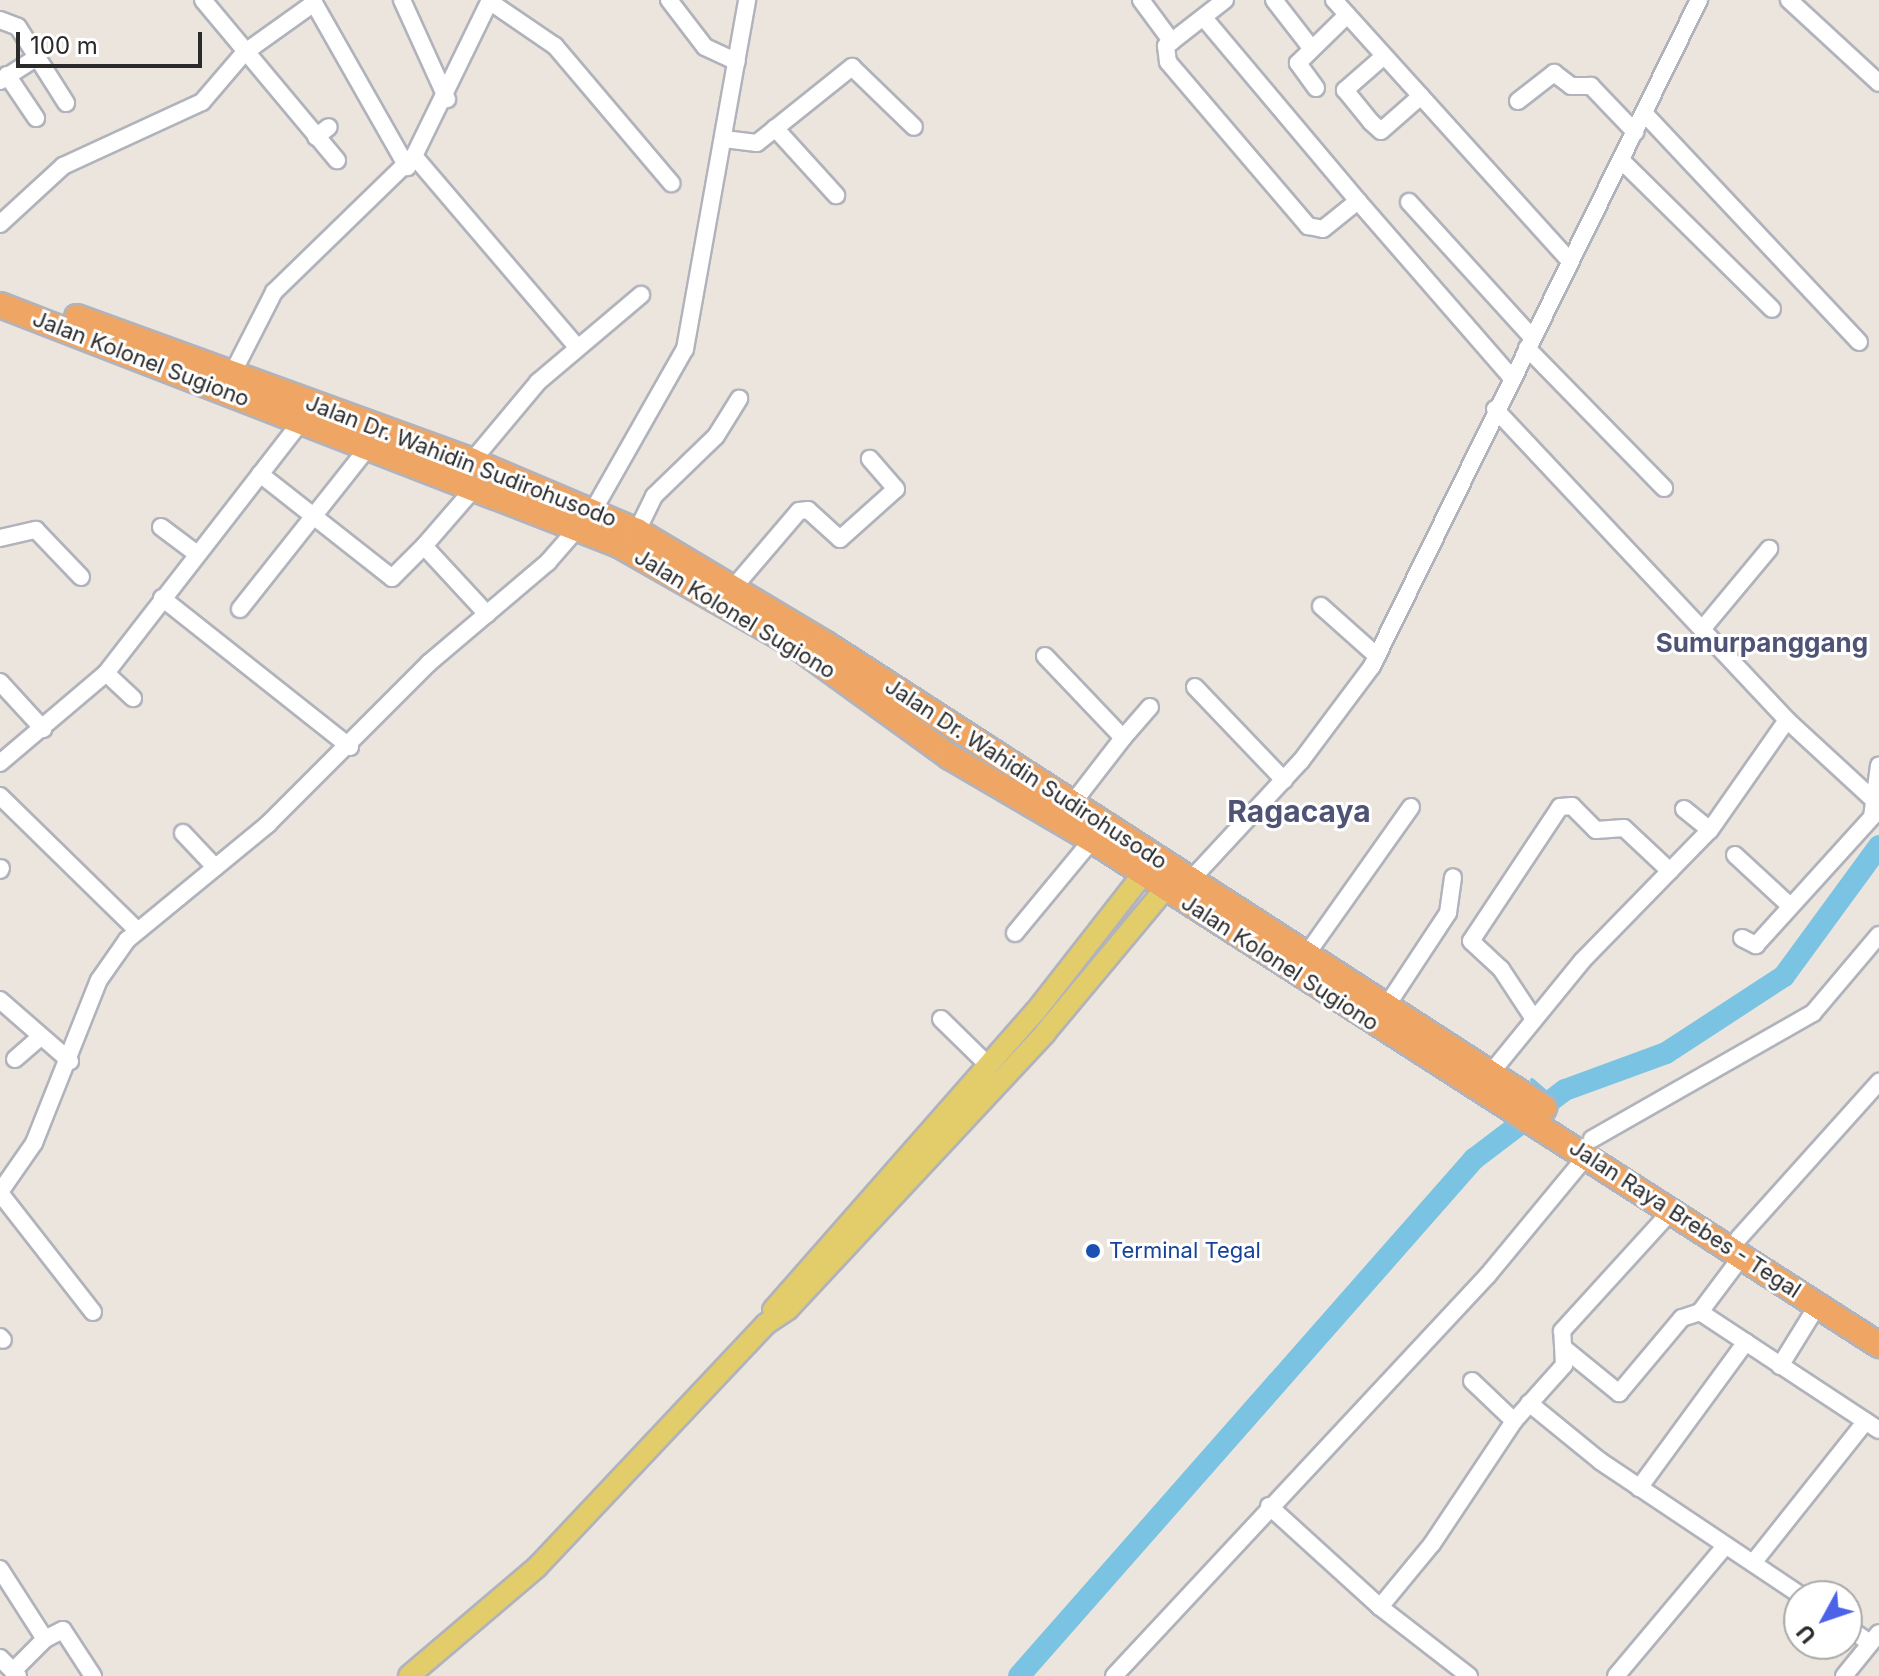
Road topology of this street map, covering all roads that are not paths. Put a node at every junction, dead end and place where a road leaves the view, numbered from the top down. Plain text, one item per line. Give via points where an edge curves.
1 (203, 0) edge
2 (402, 0) edge
3 (490, 0) edge
4 (669, 0) edge
5 (747, 0) edge
6 (1141, 0) edge
7 (1274, 0) edge
8 (1334, 0) edge
9 (1699, 0) edge
10 (1789, 0) edge
11 (313, 1) edge
12 (1218, 2) edge
13 (1347, 15) junction
14 (1204, 18) junction
15 (0, 20) edge
16 (1172, 42) junction
17 (1312, 49) junction
18 (244, 53) junction
19 (1384, 56) junction
20 (36, 58) junction
21 (737, 62) junction
22 (3, 78) edge
23 (1879, 83) edge
24 (1316, 88) dead end
25 (1421, 96) junction
26 (447, 99) junction
27 (1518, 101) dead end
28 (66, 103) dead end
29 (1644, 113) junction
30 (36, 118) dead end
31 (914, 127) dead end
32 (775, 128) junction
33 (1635, 132) junction
34 (727, 140) junction
35 (337, 160) dead end
36 (1621, 160) junction
37 (410, 162) junction
38 (671, 183) dead end
39 (836, 195) dead end
40 (1358, 201) junction
41 (1409, 202) dead end
42 (0, 224) edge
43 (1571, 262) junction
44 (0, 288) edge
45 (641, 295) dead end
46 (0, 305) edge
47 (1772, 309) dead end
48 (1859, 342) dead end
49 (1530, 343) junction
50 (577, 347) junction
51 (1510, 376) junction
52 (228, 382) junction
53 (739, 399) dead end
54 (1495, 409) junction
55 (303, 419) junction
56 (371, 444) junction
57 (870, 459) dead end
58 (474, 473) junction
59 (260, 474) junction
60 (1664, 488) dead end
61 (588, 518) junction
62 (315, 519) junction
63 (161, 527) dead end
64 (637, 531) junction
65 (0, 538) edge
66 (424, 546) junction
67 (1769, 549) dead end
68 (197, 554) junction
69 (81, 577) dead end
70 (734, 587) junction
71 (162, 598) junction
72 (1321, 606) dead end
73 (240, 609) dead end
74 (487, 614) junction
75 (1704, 627) junction
76 (1045, 656) dead end
77 (1377, 656) junction
78 (106, 673) junction
79 (0, 682) edge
80 (1195, 687) dead end
81 (133, 698) dead end
82 (1150, 707) dead end
83 (1787, 720) junction
84 (43, 729) junction
85 (1123, 738) junction
86 (350, 747) junction
87 (0, 763) edge
88 (1879, 765) edge
89 (1284, 780) junction
90 (0, 796) edge
91 (1078, 798) junction
92 (1875, 802) edge
93 (1411, 807) dead end
94 (1684, 809) dead end
95 (1710, 830) junction
96 (183, 833) dead end
97 (1092, 840) junction
98 (1735, 855) dead end
99 (1150, 866) junction
100 (215, 867) junction
101 (1670, 871) junction
102 (1453, 877) dead end
103 (1184, 880) junction
104 (1790, 906) junction
105 (137, 930) junction
106 (1015, 933) dead end
107 (1879, 935) edge
108 (1742, 938) dead end
109 (1307, 954) junction
110 (1052, 992) junction
111 (1391, 998) junction
112 (0, 1000) edge
113 (1069, 1005) junction
114 (941, 1019) dead end
115 (1534, 1019) junction
116 (40, 1037) junction
117 (15, 1059) dead end
118 (70, 1061) junction
119 (989, 1066) junction
120 (1879, 1082) edge
121 (1496, 1085) junction
122 (1590, 1147) junction
123 (0, 1193) edge
124 (1672, 1210) junction
125 (1740, 1247) junction
126 (1817, 1306) junction
127 (93, 1312) dead end
128 (1700, 1312) junction
129 (766, 1324) junction
130 (1879, 1326) edge
131 (1746, 1342) junction
132 (1879, 1345) edge
133 (1565, 1349) junction
134 (1780, 1366) junction
135 (1472, 1381) dead end
136 (1529, 1403) junction
137 (1514, 1421) junction
138 (1872, 1426) edge
139 (1639, 1488) junction
140 (1269, 1506) junction
141 (1725, 1546) junction
142 (1753, 1563) junction
143 (0, 1569) edge
144 (1783, 1583) edge
145 (1380, 1607) junction
146 (1875, 1638) edge
147 (45, 1639) junction
148 (0, 1658) edge
149 (16, 1673) edge
150 (1849, 1674) edge
151 (93, 1676) edge
152 (409, 1676) edge
153 (1114, 1676) edge
154 (1469, 1676) edge
155 (1616, 1676) edge

1 - 18 street
2 - 26 street
3 - 26 street
3 - 38 street via 555,46
4 - 21 street via 705,47
5 - 21 street
6 - 16 street
7 - 17 street
8 - 13 street
9 - 29 street
10 - 23 street
11 - 18 street
11 - 37 street
12 - 14 street
13 - 17 street
13 - 19 street
14 - 16 street
14 - 40 street
15 - 20 street via 18,27
16 - 40 street via 1163,52 1168,62 1308,226 1323,229
17 - 24 street via 1297,65
18 - 35 street via 323,132
18 - 42 street via 202,102 63,166
19 - 25 street
19 - 25 street via 1345,90 1371,122 1381,131
20 - 22 street
20 - 28 street
21 - 34 street
22 - 30 street
25 - 43 street
26 - 37 street
27 - 33 street via 1554,73 1571,86 1591,86
29 - 33 street
29 - 48 street
31 - 32 street via 852,67
32 - 34 street via 751,146
32 - 39 street
33 - 36 street
34 - 61 street via 685,349
36 - 43 street
36 - 47 street
37 - 50 street
37 - 52 street via 274,292
40 - 51 street
41 - 49 street
43 - 49 street
44 - 52 highway, Jalan Dr. Wahidin Sudirohusodo
45 - 50 street
46 - 52 highway, Jalan Kolonel Sugiono
49 - 51 street
49 - 60 street
50 - 58 street
51 - 54 street
52 - 55 highway, Jalan Kolonel Sugiono
52 - 58 highway, Jalan Dr. Wahidin Sudirohusodo
53 - 64 street via 716,436 654,496
54 - 75 street
54 - 77 street
55 - 56 highway, Jalan Kolonel Sugiono
55 - 59 street
56 - 58 highway, Jalan Kolonel Sugiono
56 - 62 street
57 - 70 street via 896,486 877,507 840,539 808,510 799,511
58 - 61 highway, Jalan Dr. Wahidin Sudirohusodo
58 - 66 street
59 - 62 street
59 - 68 street
61 - 64 highway, Jalan Dr. Wahidin Sudirohusodo
61 - 74 street
61 - 97 highway, Jalan Kolonel Sugiono via 798,647 950,757
62 - 66 street via 392,578
62 - 73 street
63 - 68 street
64 - 70 highway, Jalan Dr. Wahidin Sudirohusodo
65 - 69 street via 36,530
66 - 74 street
67 - 75 street
68 - 71 street
70 - 91 highway, Jalan Dr. Wahidin Sudirohusodo
71 - 78 street
71 - 86 street
72 - 77 street
74 - 86 street
75 - 83 street
76 - 85 street
77 - 89 street
78 - 81 street
78 - 84 street
79 - 84 street
80 - 89 street
82 - 85 street
83 - 92 street
83 - 95 street
84 - 87 street
85 - 91 street
86 - 100 street
88 - 92 street
89 - 103 street
90 - 105 street
91 - 99 highway, Jalan Dr. Wahidin Sudirohusodo
92 - 104 street via 1872,817
93 - 109 street
94 - 95 street
95 - 101 street
96 - 100 street
97 - 99 highway, Jalan Kolonel Sugiono
97 - 106 street
98 - 104 street
99 - 103 highway, Jalan Dr. Wahidin Sudirohusodo
99 - 110 main road
100 - 105 street
101 - 115 street
101 - 115 street via 1624,828 1596,830 1572,806 1560,807 1471,941 1499,967
102 - 111 street via 1448,913
103 - 109 highway, Jalan Kolonel Sugiono
103 - 113 main road
103 - 121 highway, Jalan Kolonel Sugiono
104 - 108 street via 1754,946
105 - 118 street via 99,980
107 - 122 street via 1813,1013
109 - 111 highway, Jalan Kolonel Sugiono
110 - 113 main road
110 - 119 main road
111 - 121 highway, Jalan Kolonel Sugiono
112 - 116 street
113 - 129 main road via 788,1309
114 - 119 street
115 - 121 street
116 - 117 street
116 - 118 street
118 - 123 street via 34,1143
119 - 129 main road via 823,1247
120 - 125 street
121 - 122 highway, Jalan Raya Brebes - Tegal
122 - 124 highway, Jalan Raya Brebes - Tegal
122 - 125 highway, Jalan Raya Brebes - Tegal
122 - 140 street via 1488,1275
123 - 127 street
124 - 125 highway, Jalan Raya Brebes - Tegal
124 - 133 street via 1569,1322 1561,1334
125 - 126 highway, Jalan Raya Brebes - Tegal
125 - 128 street
125 - 130 highway, Jalan Raya Brebes - Tegal
126 - 132 highway, Jalan Raya Brebes - Tegal
126 - 134 street
128 - 131 street
128 - 133 street via 1682,1318 1617,1394
129 - 152 main road via 537,1567
131 - 134 street
131 - 139 street
133 - 136 street via 1564,1365
134 - 138 street
135 - 137 street
136 - 137 street
136 - 139 street
137 - 145 street
138 - 142 street
139 - 141 street
140 - 145 street
140 - 153 street
141 - 142 street
141 - 155 street
142 - 144 street
143 - 147 street
145 - 154 street
146 - 150 street
147 - 149 street
147 - 151 street via 63,1630
148 - 149 street

